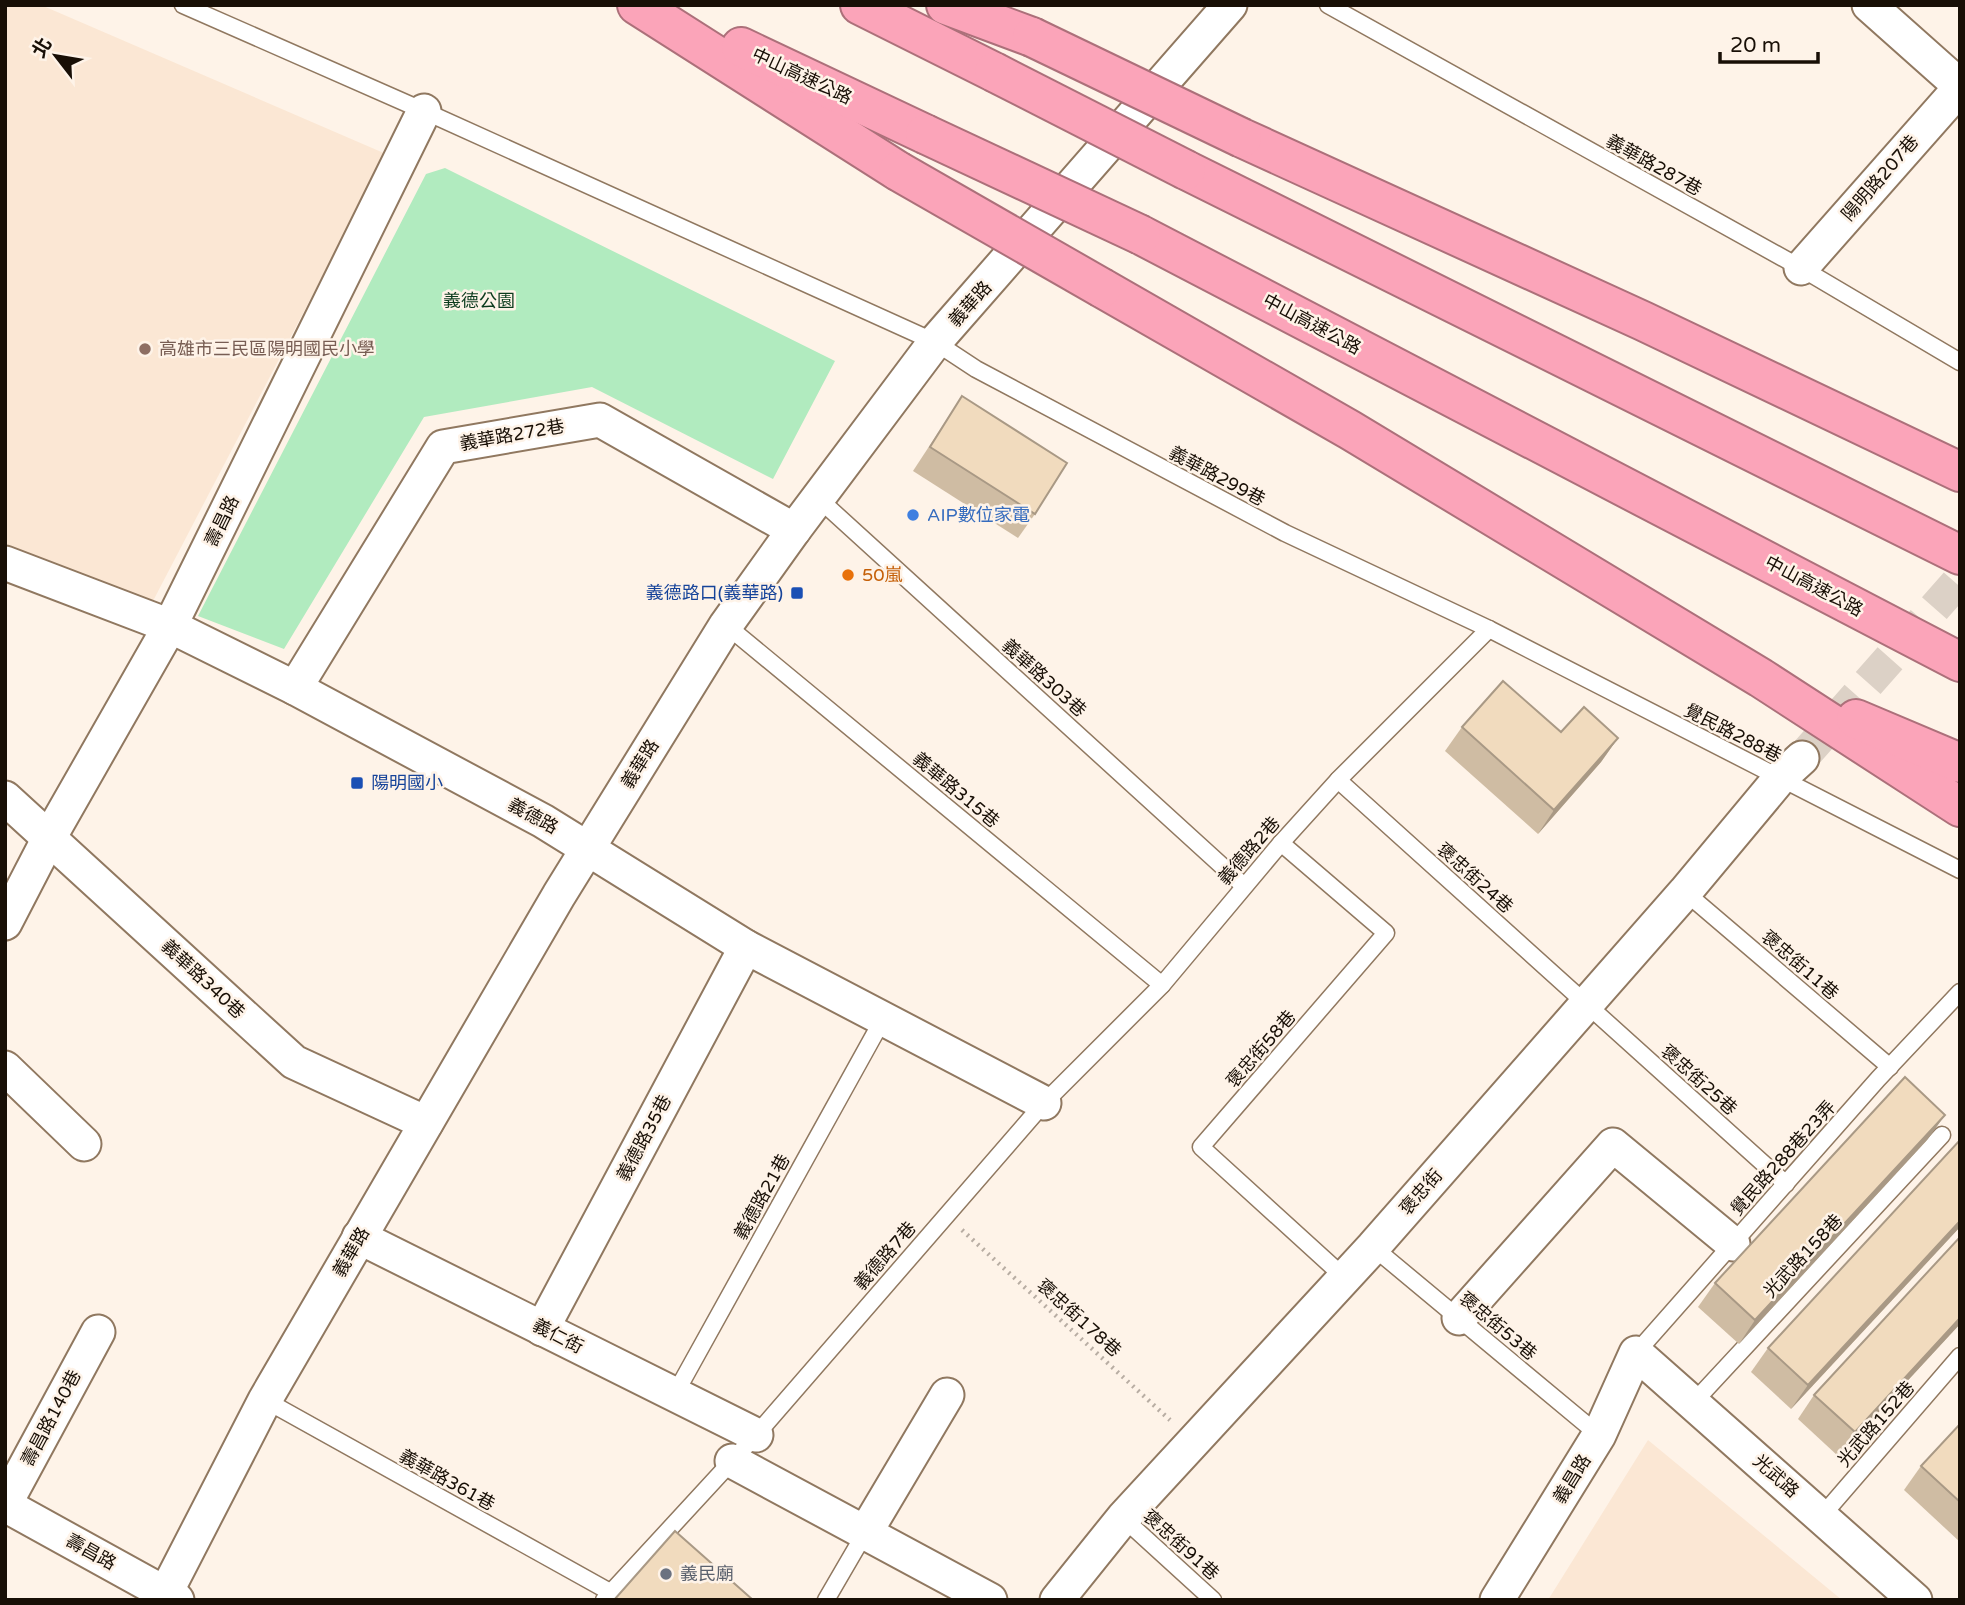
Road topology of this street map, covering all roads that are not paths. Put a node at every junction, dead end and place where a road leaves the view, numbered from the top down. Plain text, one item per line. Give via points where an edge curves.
1 (183, 5) edge
2 (637, 5) edge
3 (653, 5) edge
4 (860, 5) edge
5 (946, 5) edge
6 (1230, 5) edge
7 (1328, 5) edge
8 (1868, 5) edge
9 (1960, 87) edge
10 (424, 111) junction
11 (1801, 268) junction
12 (935, 342) junction
13 (1960, 362) edge
14 (1960, 472) edge
15 (818, 499) junction
16 (794, 530) junction
17 (1960, 555) edge
18 (5, 563) edge
19 (726, 625) junction
20 (170, 626) junction
21 (1489, 629) junction
22 (1960, 662) edge
23 (1761, 678) junction
24 (295, 688) junction
25 (1960, 763) edge
26 (1791, 768) junction
27 (1338, 780) junction
28 (5, 798) edge
29 (1960, 807) edge
30 (49, 838) junction
31 (1281, 843) junction
32 (588, 848) junction
33 (1960, 870) edge
34 (1244, 886) junction
35 (1685, 892) junction
36 (5, 923) edge
37 (746, 947) junction
38 (1162, 985) junction
39 (1960, 992) edge
40 (1586, 1004) junction
41 (883, 1019) junction
42 (1890, 1067) junction
43 (5, 1068) edge
44 (1044, 1102) junction
45 (426, 1123) junction
46 (1942, 1135) edge
47 (84, 1144) dead end
48 (1786, 1184) junction
49 (359, 1237) junction
50 (1733, 1244) junction
51 (1373, 1247) junction
52 (1345, 1278) junction
53 (1459, 1318) junction
54 (542, 1328) junction
55 (98, 1332) dead end
56 (1636, 1353) junction
57 (1960, 1356) edge
58 (674, 1394) junction
59 (947, 1395) dead end
60 (265, 1401) junction
61 (1693, 1402) junction
62 (756, 1435) junction
63 (1599, 1436) junction
64 (732, 1461) junction
65 (5, 1504) edge
66 (1821, 1517) junction
67 (1123, 1518) junction
68 (865, 1533) junction
69 (607, 1596) edge
70 (168, 1598) edge
71 (826, 1600) edge
72 (990, 1600) edge
73 (1057, 1600) edge
74 (1213, 1600) edge
75 (1497, 1600) edge
76 (1915, 1600) edge

1 - 10 lane, 義華路299巷
2 - 23 highway, bridge via 898,171 1350,430
3 - 22 highway, 中山高速公路, bridge via 1141,235
4 - 17 highway, bridge
5 - 14 highway, bridge via 1032,37
6 - 12 street, 義華路
7 - 11 lane, 義華路287巷
8 - 9 street
9 - 11 street, 陽明路207巷
10 - 12 lane, 義華路299巷
10 - 20 street, 壽昌路
11 - 13 lane, 義華路287巷
12 - 15 street, 義華路
12 - 21 lane, 義華路299巷 via 975,369 1284,533
15 - 16 street, 義華路
15 - 34 lane, 義華路303巷
16 - 19 street, 義華路
16 - 24 street, 義華路272巷 via 600,420 443,447
18 - 20 street, 義德路
19 - 32 street, 義華路
19 - 38 lane, 義華路315巷
20 - 24 street, 義德路
20 - 30 street, 壽昌路
21 - 26 lane, 覺民路288巷
21 - 27 lane, 義德路2巷
23 - 25 highway
23 - 29 highway
24 - 32 street, 義德路
26 - 33 lane, 覺民路288巷
26 - 35 street, 褒忠街
27 - 31 lane, 義德路2巷
27 - 40 lane, 褒忠街24巷
28 - 30 street, 義華路340巷
30 - 36 street, 壽昌路
30 - 45 street, 義華路340巷 via 293,1062
31 - 34 lane, 義德路2巷
31 - 52 lane, 褒忠街58巷 via 1386,933 1201,1147
32 - 37 street, 義德路
32 - 45 street, 義華路
34 - 38 lane, 義德路2巷
35 - 40 street, 褒忠街
35 - 42 lane, 褒忠街11巷
37 - 41 street, 義德路
37 - 54 street, 義德路35巷
38 - 44 lane, 義德路2巷
39 - 42 lane, 覺民路288巷23弄
40 - 48 lane, 褒忠街25巷
40 - 51 street, 褒忠街
41 - 44 street, 義德路
41 - 58 lane, 義德路21巷
42 - 48 lane, 覺民路288巷23弄 via 1883,1083
43 - 47 street
44 - 62 lane, 義德路7巷
45 - 49 street, 義華路
46 - 61 lane, 光武路158巷
48 - 50 lane, 覺民路288巷23弄
49 - 54 street, 義仁街
49 - 60 street, 義華路
50 - 53 street via 1613,1145
50 - 56 lane, 覺民路288巷23弄
51 - 52 street, 褒忠街
51 - 53 lane, 褒忠街53巷
52 - 67 street, 褒忠街
53 - 63 lane, 褒忠街53巷
54 - 58 street, 義仁街
55 - 65 street, 壽昌路140巷
56 - 61 street, 光武路
56 - 63 street, 義昌路
57 - 66 lane, 光武路152巷
58 - 62 street, 義仁街
59 - 68 street
60 - 69 lane, 義華路361巷
60 - 70 street, 義華路
61 - 66 street, 光武路
62 - 64 lane, 義華路361巷
63 - 75 street, 義昌路
64 - 68 street
64 - 69 lane, 義華路361巷
65 - 70 street, 壽昌路
66 - 76 street, 光武路
67 - 73 street, 褒忠街
67 - 74 lane, 褒忠街91巷
68 - 71 lane
68 - 72 street

